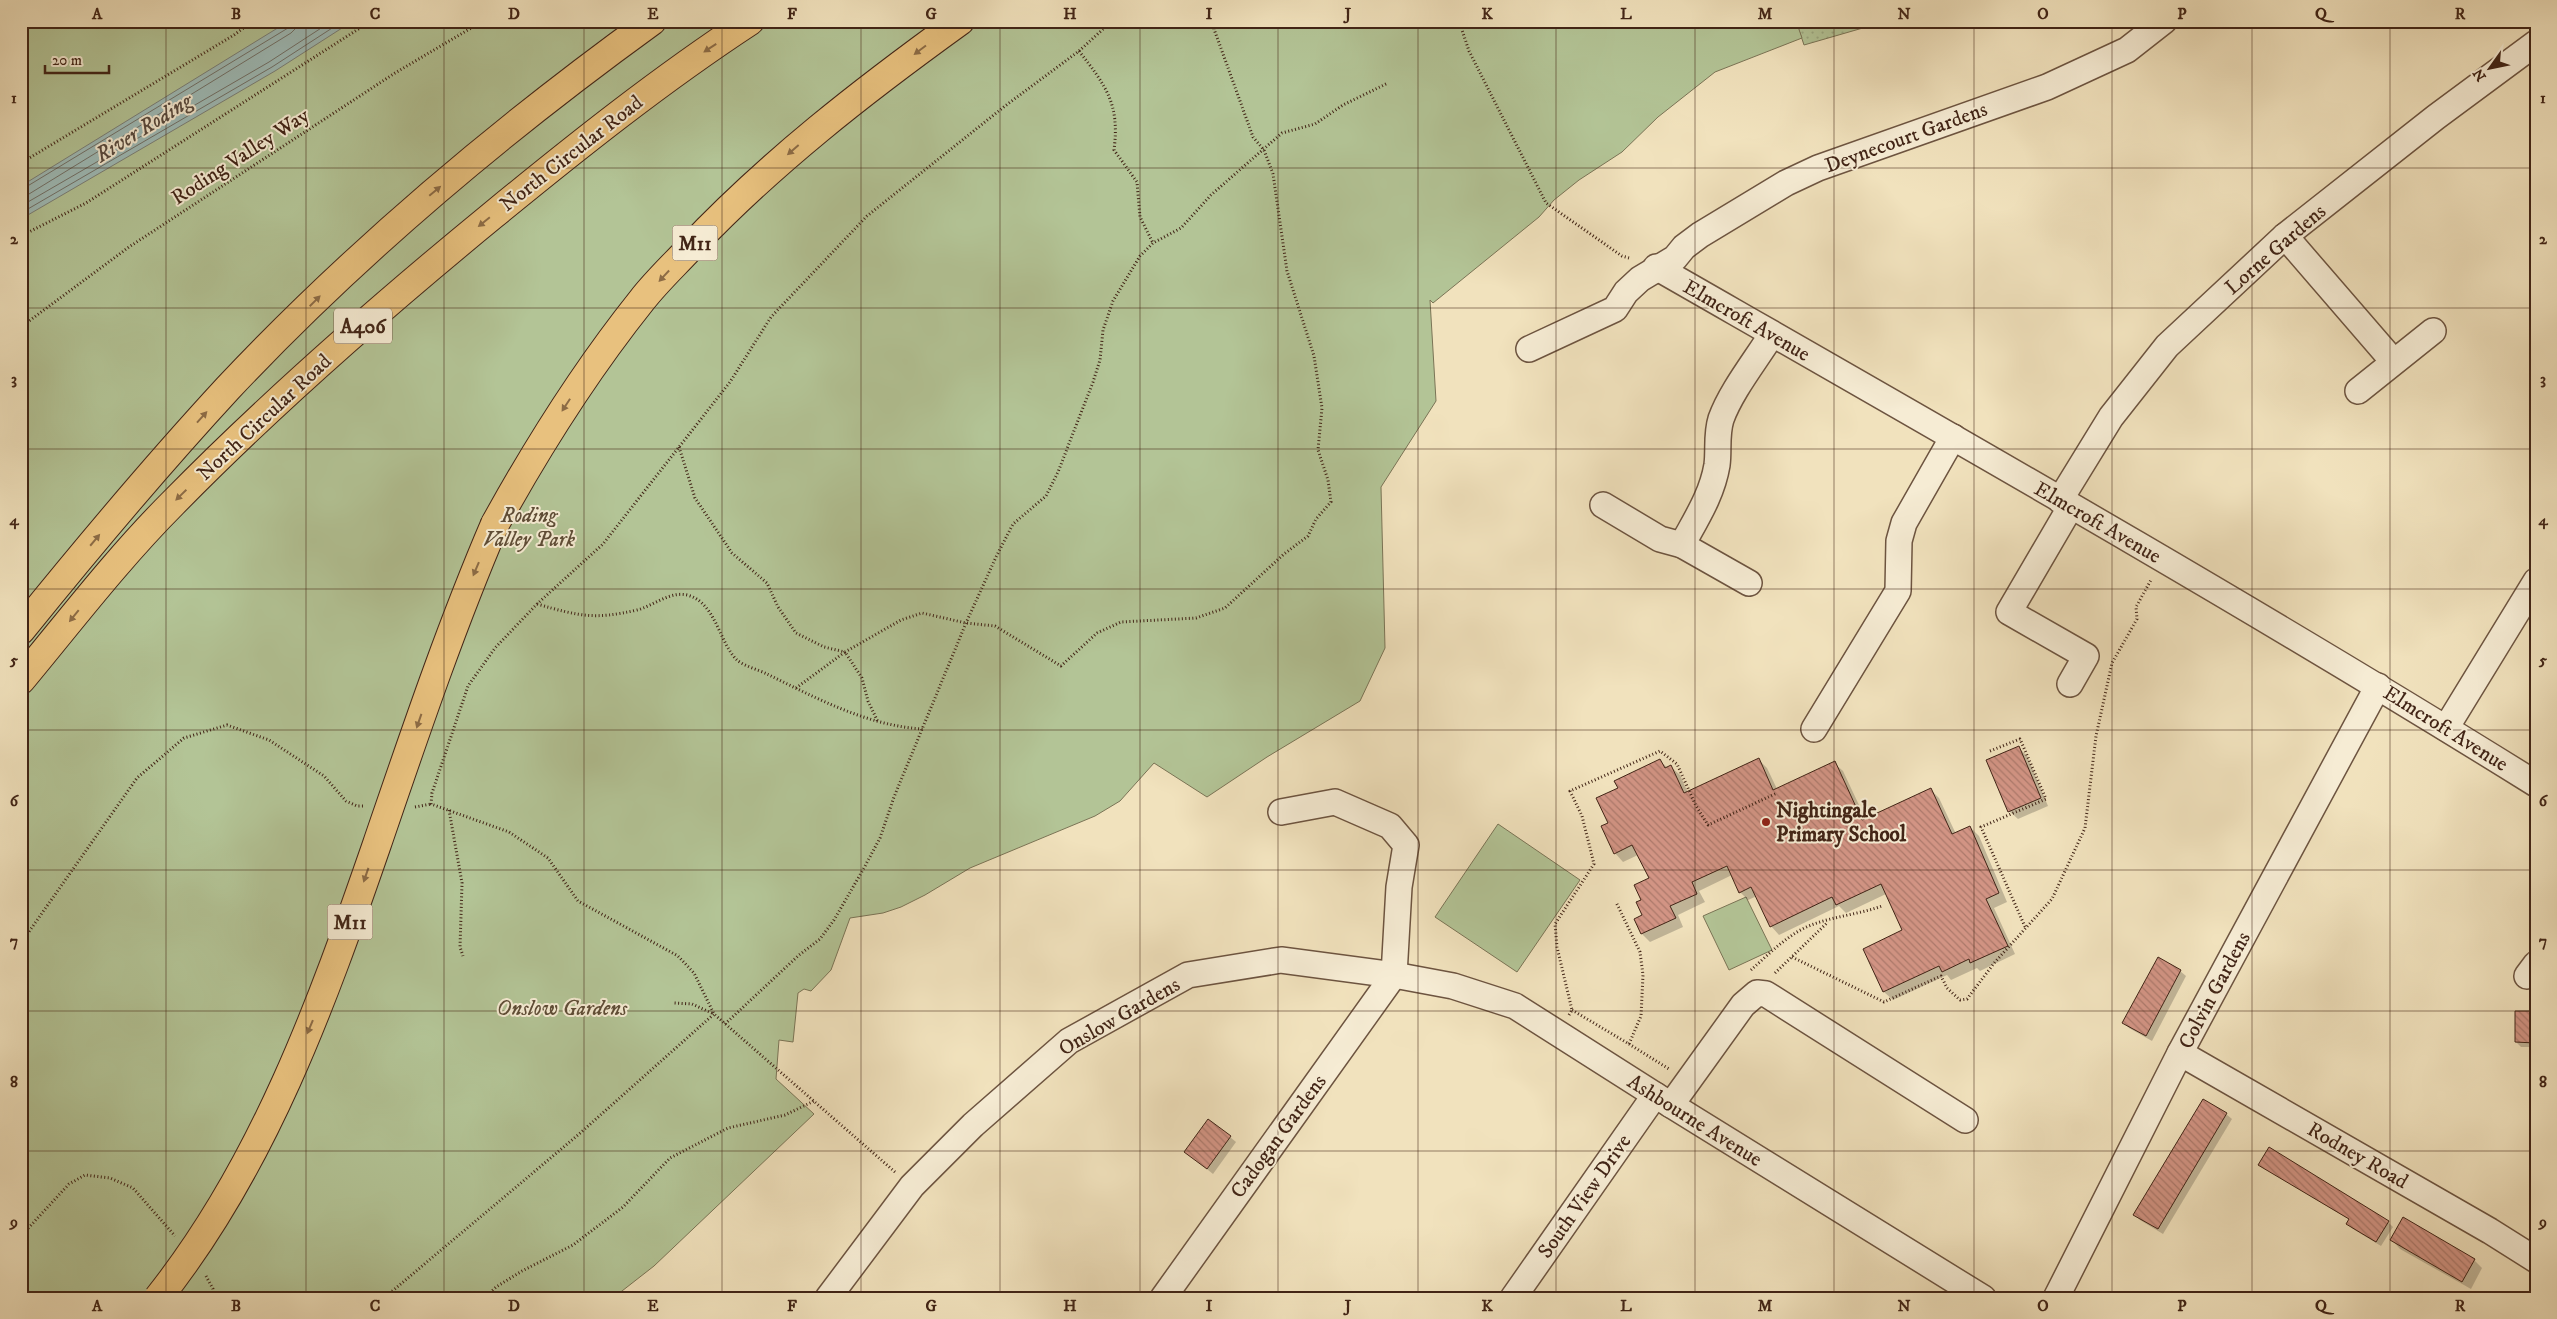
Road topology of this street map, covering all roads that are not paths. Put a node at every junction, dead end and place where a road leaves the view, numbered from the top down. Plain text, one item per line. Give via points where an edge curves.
1 (652, 21) edge
2 (750, 21) edge
3 (960, 21) edge
4 (2164, 21) edge
5 (2536, 43) edge
6 (2285, 236) junction
7 (1656, 268) junction
8 (2433, 331) dead end
9 (1772, 334) junction
10 (1530, 349) dead end
11 (2393, 361) junction
12 (2358, 391) dead end
13 (1953, 438) junction
14 (2066, 503) junction
15 (1603, 505) dead end
16 (1682, 545) junction
17 (64, 577) junction
18 (2536, 581) edge
19 (1749, 583) dead end
20 (21, 611) edge
21 (21, 630) edge
22 (21, 680) edge
23 (2070, 684) dead end
24 (2378, 686) junction
25 (1814, 728) dead end
26 (2446, 728) junction
27 (2536, 784) edge
28 (1281, 812) dead end
29 (1394, 975) junction
30 (2180, 1053) junction
31 (1663, 1100) junction
32 (1965, 1120) dead end
33 (2536, 1260) edge
34 (158, 1298) edge
35 (828, 1298) edge
36 (1162, 1298) edge
37 (1513, 1298) edge
38 (1983, 1298) edge
39 (2056, 1298) edge

17 -> 1 highway, North Circular Road / A406 via 144,480 318,298 507,131
2 -> 22 highway, North Circular Road / A406 via 602,126 447,252 344,342 171,504
3 -> 34 highway, M11, bridge via 838,111 704,233 643,298 534,454 495,524 435,675 343,943 277,1103 216,1218
4 - 7 street, Deynecourt Gardens via 2127,50 2047,87 1818,168 1786,183 1700,235 1675,258
5 - 6 street, Lorne Gardens
6 - 11 street
6 - 14 street, Lorne Gardens via 2167,346 2111,417
7 - 9 street, Elmcroft Avenue
7 - 10 street, Deynecourt Gardens via 1626,292 1615,309
8 - 11 street
9 - 13 street, Elmcroft Avenue
9 - 16 street via 1721,419 1713,484
11 - 12 street
13 - 14 street, Elmcroft Avenue
13 - 25 street via 1904,523 1899,541 1898,591
14 - 23 street, Lorne Gardens via 2009,612 2086,656
14 - 24 street, Elmcroft Avenue
15 - 16 street via 1660,539
16 - 19 street
17 - 20 highway
17 - 21 highway, North Circular Road / A406
18 - 26 street
24 - 26 street, Elmcroft Avenue
24 - 30 street, Colvin Gardens
26 - 27 street, Elmcroft Avenue
28 - 29 street via 1335,802 1390,826 1406,845 1399,887
29 - 31 street, Ashbourne Avenue via 1453,986 1515,1006
29 - 35 street, Onslow Gardens via 1281,960 1188,976 1069,1041 973,1125 912,1186
29 - 36 street, Cadogan Gardens
30 - 33 street, Rodney Road
30 - 39 street, Colvin Gardens
31 - 32 street, South View Drive via 1743,1005 1757,993 1766,994
31 - 37 street, South View Drive
31 - 38 street, Ashbourne Avenue

